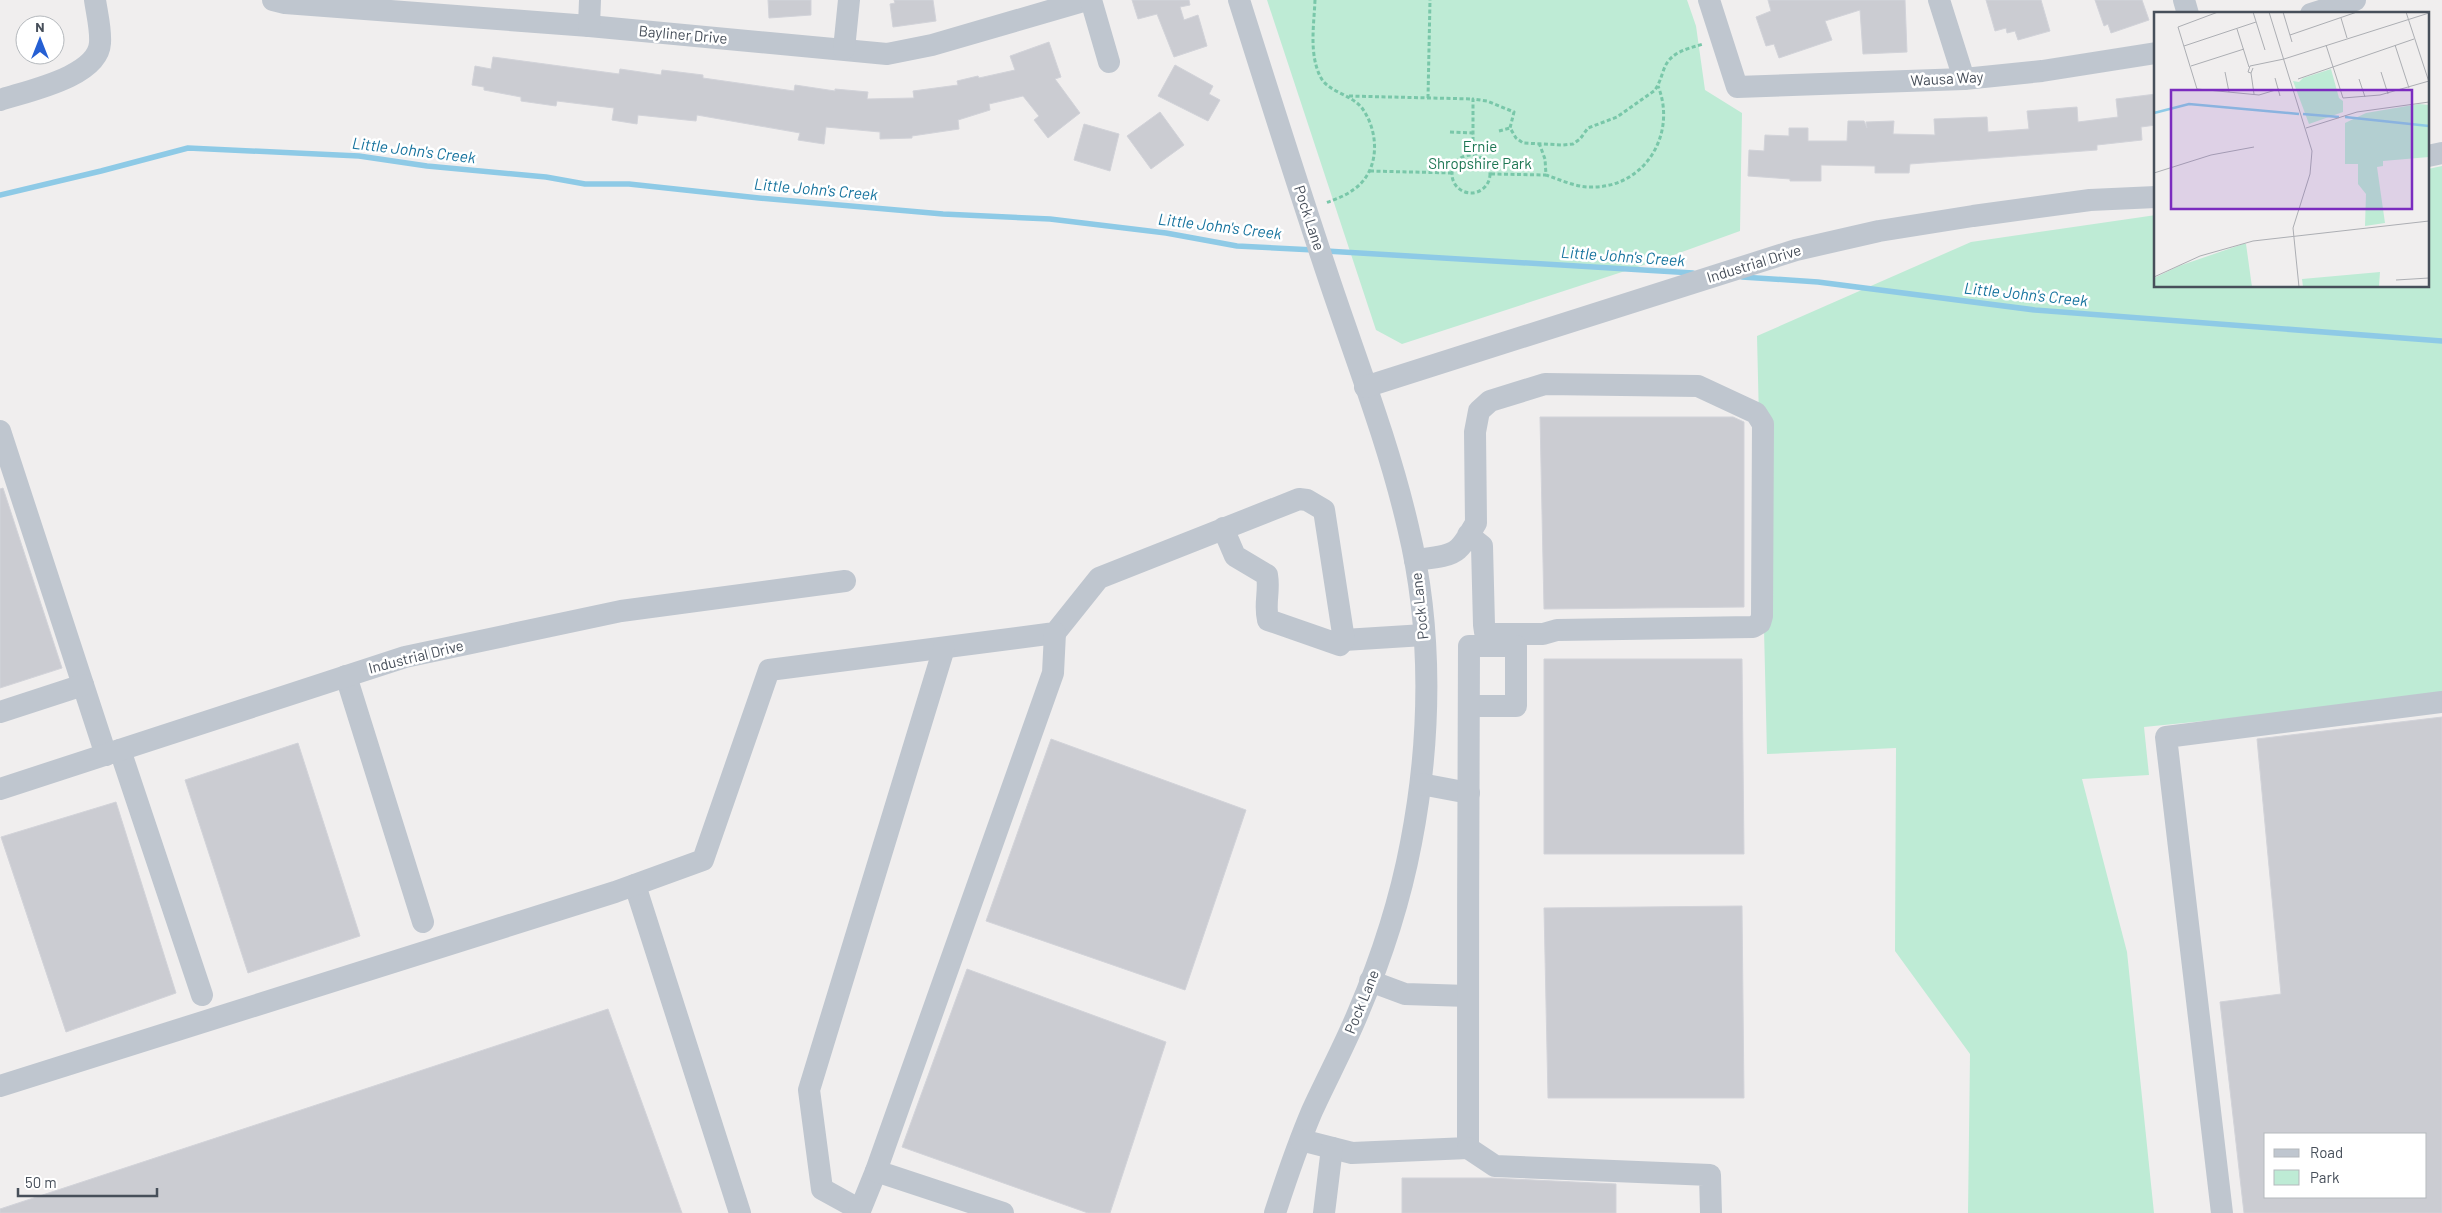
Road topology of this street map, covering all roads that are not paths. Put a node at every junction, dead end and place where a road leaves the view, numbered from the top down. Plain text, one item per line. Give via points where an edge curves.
1 (95, 0) edge
2 (273, 0) edge
3 (590, 0) edge
4 (849, 0) edge
5 (1089, 0) edge
6 (1239, 0) edge
7 (1709, 0) edge
8 (1939, 0) edge
9 (2355, 0) edge
10 (2317, 12) edge
11 (589, 26) junction
12 (844, 49) junction
13 (2154, 53) edge
14 (1109, 62) dead end
15 (1964, 79) junction
16 (0, 100) edge
17 (2154, 198) edge
18 (1365, 387) junction
19 (0, 431) edge
20 (1223, 528) junction
21 (1468, 535) junction
22 (1415, 560) junction
23 (845, 581) dead end
24 (1055, 633) junction
25 (1424, 635) junction
26 (1344, 640) junction
27 (944, 648) junction
28 (346, 676) junction
29 (83, 685) junction
30 (2442, 702) edge
31 (1469, 706) dead end
32 (0, 712) edge
33 (113, 752) junction
34 (1421, 784) junction
35 (0, 789) edge
36 (1469, 793) junction
37 (634, 885) junction
38 (423, 922) dead end
39 (1370, 982) junction
40 (202, 995) dead end
41 (1468, 996) junction
42 (0, 1086) edge
43 (1301, 1140) junction
44 (1332, 1148) junction
45 (1468, 1148) junction
46 (876, 1171) junction
47 (860, 1211) edge
48 (740, 1213) edge
49 (1003, 1213) edge
50 (1275, 1213) edge
51 (1324, 1213) edge
52 (1711, 1213) edge
53 (2222, 1213) edge

1 - 16 street via 100,44 92,62 76,74
2 - 11 street, Bayliner Drive
3 - 11 street
4 - 12 street
5 - 12 street, Bayliner Drive via 909,51 887,54
5 - 14 street
6 - 18 street, Pock Lane
7 - 15 street, Wausa Way via 1737,87
8 - 15 street
9 - 10 street
11 - 12 street, Bayliner Drive
13 - 15 street, Wausa Way via 2042,71
17 - 18 street, Industrial Drive via 2090,200 1973,216 1879,231 1796,250
18 - 22 street, Pock Lane via 1394,473
19 - 29 street
20 - 24 street via 1099,578
20 - 26 street via 1235,556 1267,575 1269,586 1264,607 1268,620 1335,644
20 - 26 street via 1299,499 1324,510
21 - 21 street via 1476,523 1475,432 1479,411 1490,400 1545,384 1698,386 1761,418 1762,616 1760,623 1753,627 1489,634 1485,632 1484,625 1482,546
21 - 22 street via 1458,549 1449,554
22 - 25 street, Pock Lane
23 - 28 street, Industrial Drive via 621,612 404,657
24 - 27 street
24 - 46 street via 1053,673
25 - 26 street
25 - 34 street, Pock Lane via 1426,684
27 - 37 street via 769,670 703,860
27 - 47 street via 809,1090 822,1189
28 - 33 street, Industrial Drive
28 - 38 street
29 - 32 street
29 - 33 street
30 - 53 street via 2166,737
31 - 36 street
33 - 35 street, Industrial Drive
33 - 40 street
34 - 36 street
34 - 39 street, Pock Lane via 1396,907
36 - 41 street
37 - 42 street
37 - 48 street
39 - 41 street via 1405,994
39 - 43 street, Pock Lane
41 - 45 street
43 - 44 street
43 - 50 street, Pock Lane
44 - 45 street via 1352,1152
44 - 51 street
45 - 52 street via 1495,1166 1710,1175
46 - 47 street
46 - 49 street

